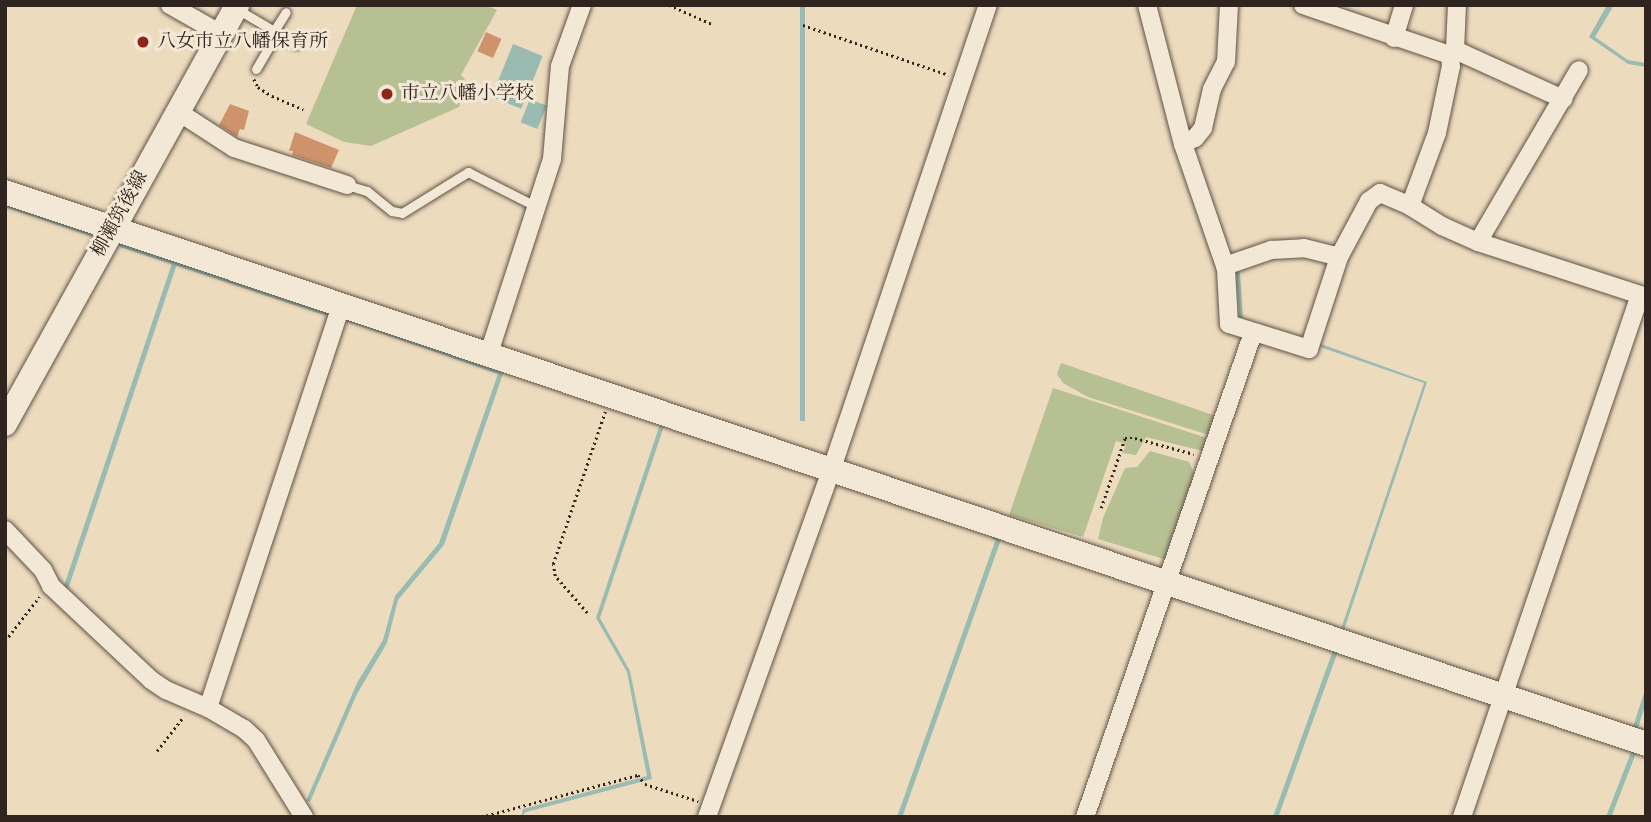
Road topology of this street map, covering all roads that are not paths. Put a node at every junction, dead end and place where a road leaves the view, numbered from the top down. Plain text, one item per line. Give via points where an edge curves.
1 (170, 5) edge
2 (582, 5) edge
3 (988, 5) edge
4 (1147, 5) edge
5 (1229, 5) edge
6 (1303, 5) edge
7 (1405, 5) edge
8 (1457, 5) edge
9 (236, 7) edge
10 (286, 12) dead end
11 (276, 32) junction
12 (221, 34) junction
13 (1394, 37) junction
14 (296, 44) dead end
15 (1452, 52) junction
16 (256, 69) road end
17 (1579, 70) dead end
18 (1563, 99) junction
19 (177, 111) junction
20 (1183, 144) junction
21 (347, 185) joint
22 (5, 192) edge
23 (1410, 206) junction
24 (537, 207) junction
25 (112, 228) junction
26 (1478, 242) junction
27 (1339, 257) junction
28 (1224, 265) junction
29 (341, 306) junction
30 (1253, 333) junction
31 (488, 356) junction
32 (5, 424) edge
33 (831, 471) junction
34 (5, 530) edge
35 (1168, 582) junction
36 (1506, 696) junction
37 (200, 704) junction
38 (1646, 744) edge
39 (709, 811) edge
40 (304, 817) edge
41 (1085, 817) edge
42 (1462, 817) edge

1 - 12 street
2 - 24 street via 560,66 552,159
3 - 33 street
4 - 20 street
5 - 20 street via 1226,62 1212,89 1203,128
6 - 13 street
7 - 13 street
8 - 15 street
9 - 11 lane
9 - 12 street, 柳瀬筑後線
10 - 11 lane
11 - 14 lane
11 - 16 lane
12 - 19 street, 柳瀬筑後線
13 - 15 street
15 - 18 street
15 - 23 street via 1437,133
17 - 18 street
18 - 26 street
19 - 21 street via 234,148
19 - 25 street, 柳瀬筑後線
20 - 28 street
21 - 24 lane via 367,191 392,211 402,213 468,172
22 - 25 street
23 - 26 street
23 - 27 street via 1380,193 1369,201
24 - 31 street
25 - 29 street
25 - 32 street, 柳瀬筑後線
26 - 36 street via 1640,295
27 - 28 street via 1304,248 1271,250
27 - 30 street via 1309,349
28 - 30 street via 1229,324
29 - 31 street
29 - 37 street
30 - 35 street
31 - 33 street
33 - 35 street
33 - 39 street
34 - 37 street via 50,583 151,680
35 - 36 street
35 - 41 street
36 - 38 street
36 - 42 street
37 - 40 street via 256,740

